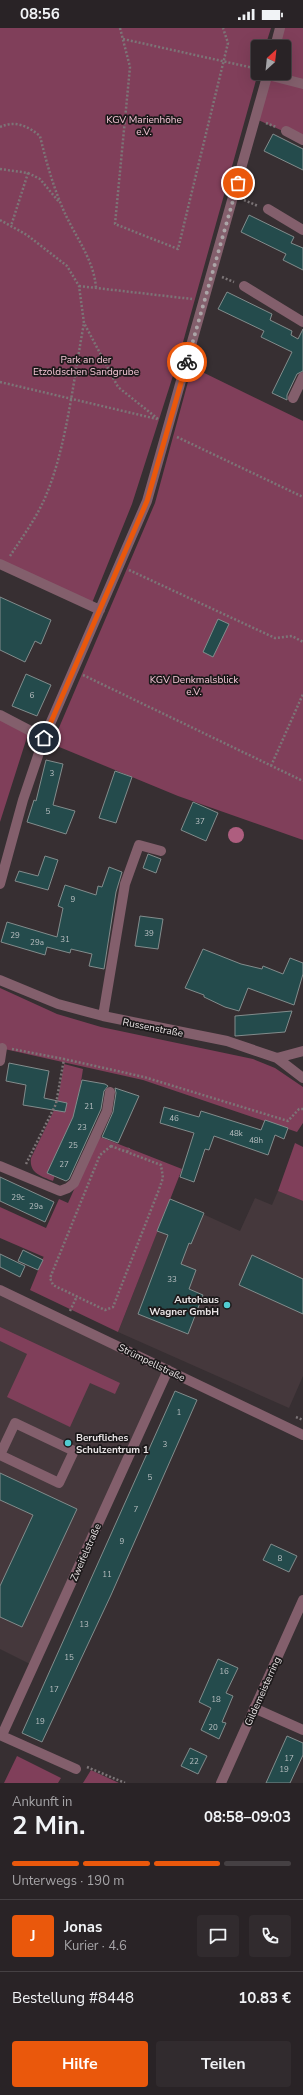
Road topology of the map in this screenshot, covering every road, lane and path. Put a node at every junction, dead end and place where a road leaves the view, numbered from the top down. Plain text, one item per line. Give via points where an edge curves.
1 (120, 28) edge
2 (223, 28) edge
3 (280, 28) edge
4 (123, 40) junction
5 (277, 40) edge
6 (223, 62) junction
7 (251, 68) edge
8 (266, 80) edge
9 (289, 80) edge
10 (303, 84) edge
11 (256, 119) junction
12 (0, 127) edge
13 (286, 131) joint
14 (303, 140) edge
15 (0, 169) edge
16 (28, 174) junction
17 (234, 196) junction
18 (61, 204) junction
19 (268, 209) joint
20 (0, 220) edge
21 (11, 226) junction
22 (303, 230) edge
23 (212, 273) junction
24 (79, 286) junction
25 (244, 286) joint
26 (96, 288) junction
27 (190, 298) dead end
28 (303, 322) edge
29 (84, 323) junction
30 (303, 377) edge
31 (0, 382) edge
32 (70, 397) junction
33 (293, 398) dead end
34 (159, 419) junction
35 (170, 422) junction
36 (167, 432) junction
37 (303, 498) edge
38 (2, 565) edge
39 (119, 565) junction
40 (100, 610) junction
41 (303, 642) edge
42 (74, 670) junction
43 (303, 694) edge
44 (0, 715) edge
45 (44, 738) junction
46 (271, 766) junction
47 (303, 781) edge
48 (161, 851) dead end
49 (0, 884) edge
50 (0, 980) edge
51 (103, 1016) junction
52 (2, 1048) joint
53 (303, 1051) edge
54 (64, 1058) junction
55 (277, 1058) junction
56 (0, 1061) edge
57 (303, 1078) edge
58 (110, 1092) dead end
59 (303, 1109) edge
60 (129, 1148) dead end
61 (128, 1152) junction
62 (0, 1166) edge
63 (21, 1175) junction
64 (0, 1290) edge
65 (77, 1296) junction
66 (66, 1321) junction
67 (168, 1370) junction
68 (303, 1435) edge
69 (0, 1454) edge
70 (303, 1600) edge
71 (254, 1708) junction
72 (303, 1730) edge
73 (1, 1735) edge
74 (76, 1769) joint
75 (125, 1783) edge
76 (221, 1783) edge

1 - 4 path
2 - 6 path via 228,43
3 - 5 street
4 - 6 path
4 - 6 path via 130,67 115,224 178,249
6 - 7 path
8 - 11 street
9 - 10 street
11 - 13 path
11 - 17 street
12 - 18 path via 14,123 27,126 40,136
13 - 14 street
15 - 16 path
16 - 18 path via 40,179
16 - 21 path
17 - 19 path
17 - 23 street
18 - 26 path via 96,278
19 - 22 street
20 - 21 path
21 - 24 path via 58,258 75,277
23 - 25 path
23 - 35 street
24 - 26 path
24 - 29 path
25 - 28 street
26 - 27 path
29 - 32 path
29 - 34 path via 118,387
30 - 33 street
31 - 32 path
32 - 34 path
32 - 38 path via 47,493 36,515
34 - 35 path
35 - 36 street
36 - 37 path
36 - 39 street via 147,501
38 - 40 street
39 - 40 street
39 - 41 path via 275,638 292,636
40 - 42 street
42 - 45 street
42 - 46 path
43 - 46 path
44 - 45 street
45 - 49 street via 22,800
46 - 47 path
48 - 51 street via 139,845 124,884
50 - 51 street, Russenstraße via 58,1004
51 - 55 street, Russenstraße via 227,1041
52 - 54 path
52 - 56 street
53 - 55 street
54 - 59 path via 144,1077 288,1121 299,1109
54 - 63 path via 56,1104
55 - 57 street, Russenstraße
58 - 63 street via 107,1111 74,1183 60,1192
60 - 61 path
61 - 65 path via 111,1146 100,1155 50,1278 53,1285
61 - 65 path via 161,1165 163,1178 113,1307 105,1310
62 - 63 street
64 - 66 street, Strümpellstraße
65 - 66 path
66 - 67 street, Strümpellstraße
67 - 68 street, Strümpellstraße
67 - 73 street, Zweifelstraße
69 - 69 street via 15,1424 74,1451 59,1482
70 - 71 street, Gildemeisterring
71 - 72 street
71 - 76 street, Gildemeisterring
73 - 74 street
74 - 75 path via 89,1767

